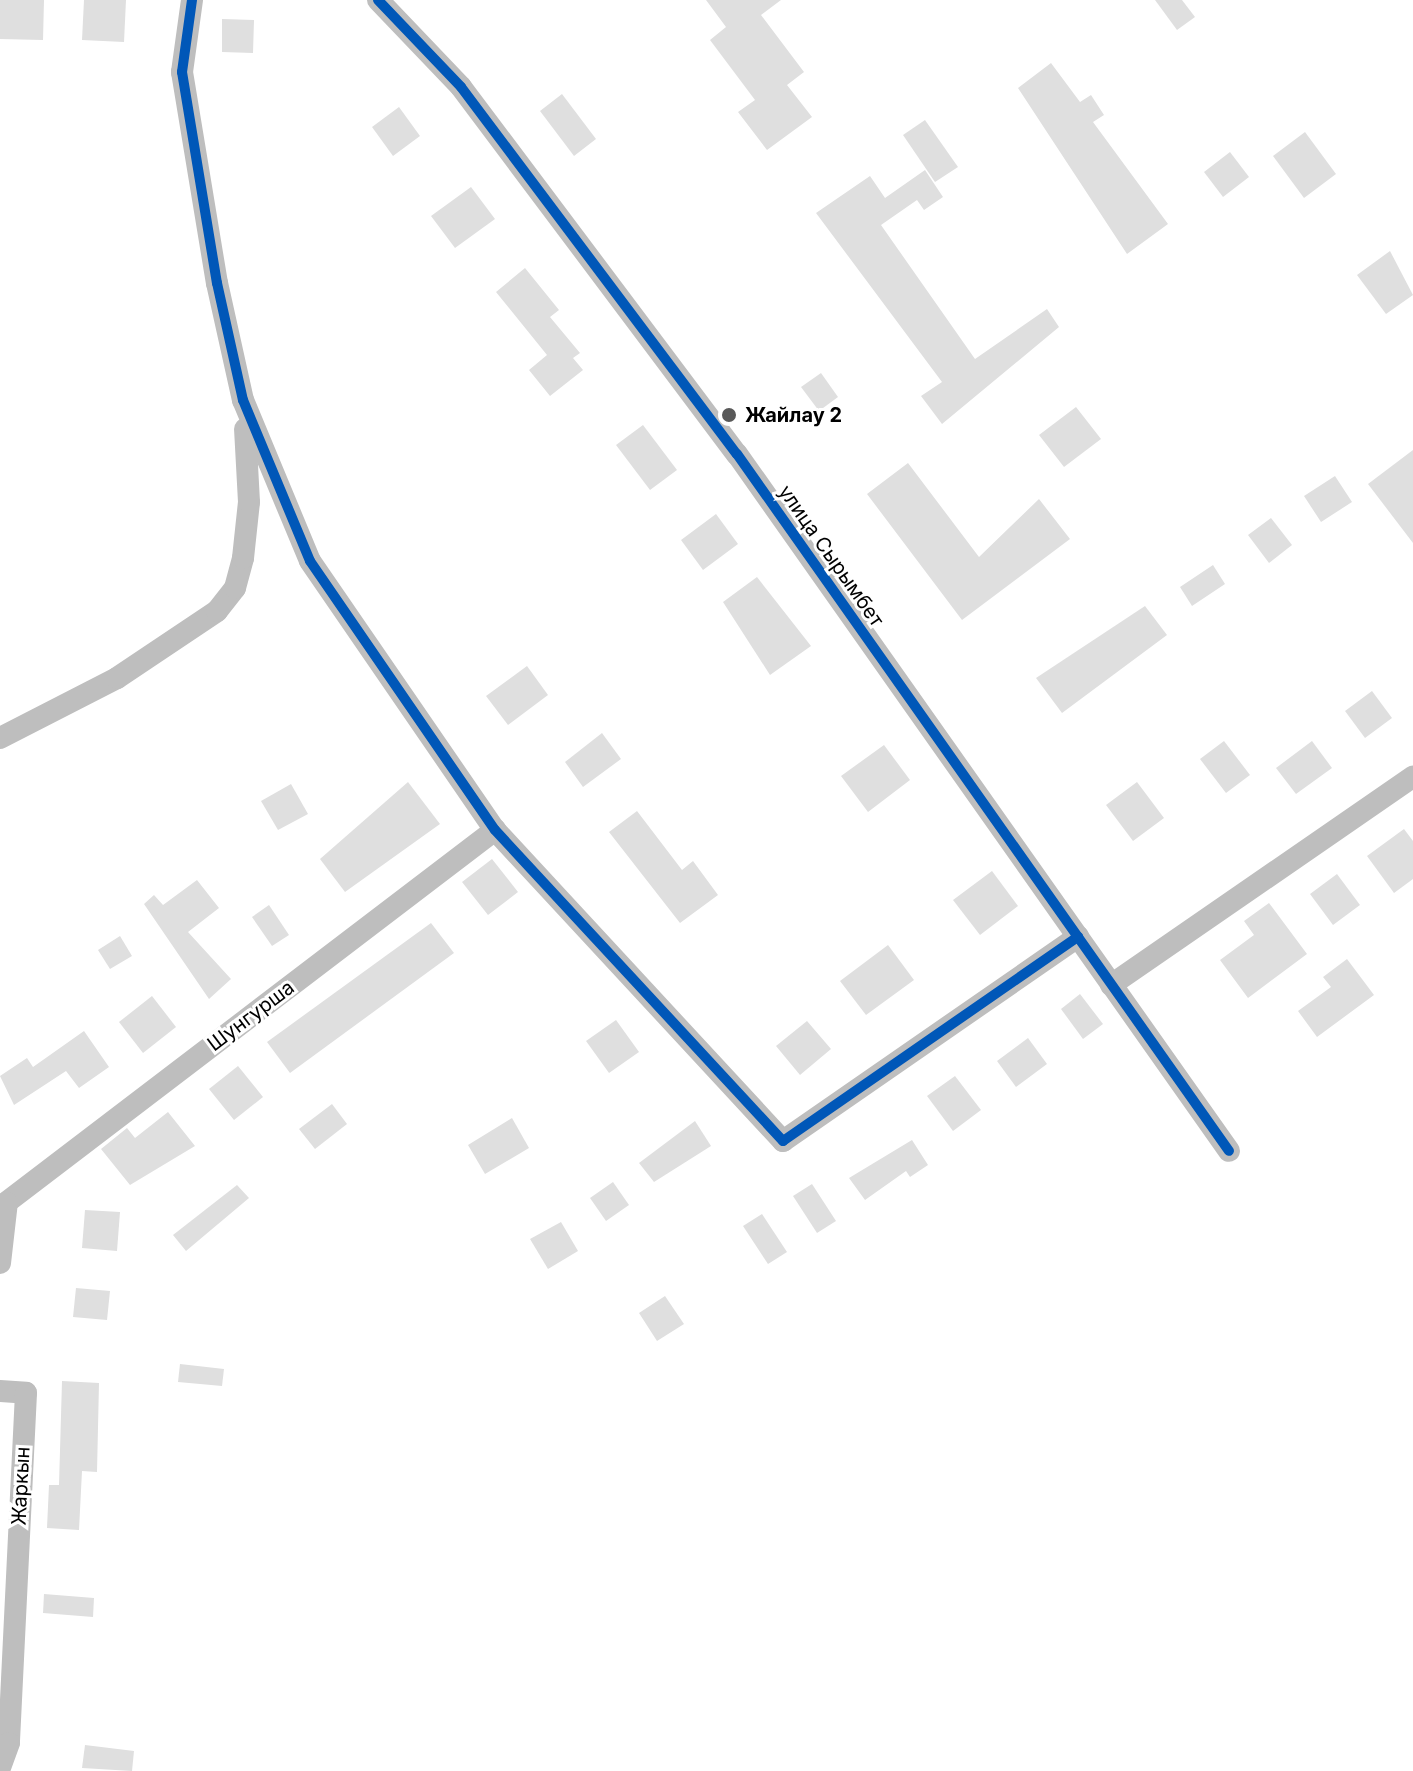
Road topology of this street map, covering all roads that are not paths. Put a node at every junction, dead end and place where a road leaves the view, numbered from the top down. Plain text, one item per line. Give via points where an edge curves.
1 (192, 0) edge
2 (378, 0) edge
3 (243, 400) junction
4 (0, 738) edge
5 (1413, 777) edge
6 (495, 830) junction
7 (1078, 937) junction
8 (1111, 985) junction
9 (1229, 1151) dead end
10 (3, 1202) edge
11 (0, 1263) edge
12 (0, 1391) edge
13 (0, 1768) edge

1 - 3 street via 182,72
2 - 7 street, улица Сырымбет via 461,87 737,454
3 - 4 street via 249,502 235,588 217,611 117,678
3 - 6 street via 310,561
5 - 8 street
6 - 7 street via 783,1141
6 - 10 street, Шунгурша
7 - 8 street, улица Сырымбет
8 - 9 street, улица Сырымбет
10 - 11 street
12 - 13 street, Жаркын via 26,1393 9,1743

